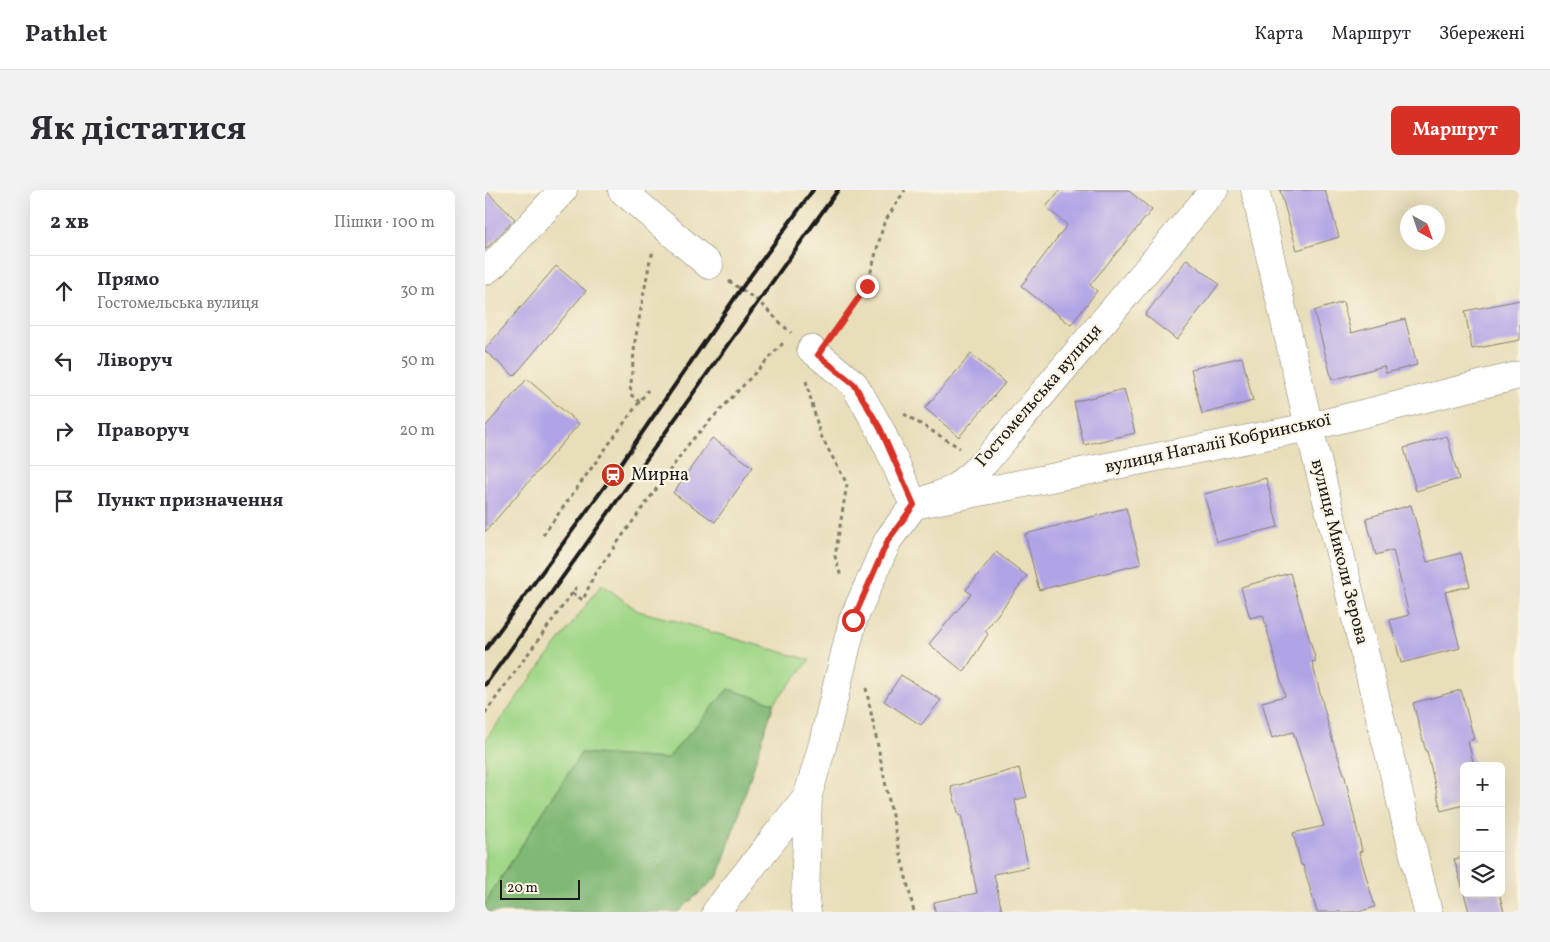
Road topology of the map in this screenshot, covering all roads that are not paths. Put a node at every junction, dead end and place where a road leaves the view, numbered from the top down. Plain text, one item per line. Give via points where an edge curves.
1 (563, 190) edge
2 (622, 190) edge
3 (1214, 190) edge
4 (1255, 190) edge
5 (709, 265) road end
6 (485, 271) edge
7 (814, 352) road end
8 (1520, 375) edge
9 (1309, 427) junction
10 (914, 505) junction
11 (808, 796) junction
12 (716, 912) edge
13 (807, 912) edge
14 (1428, 912) edge

1 - 6 street
2 - 5 street
3 - 10 street, Гостомельська вулиця via 984,463 953,488
4 - 9 street, вулиця Миколи Зерова
7 - 10 street via 854,384 880,428
8 - 9 street, вулиця Наталії Кобринської
9 - 10 street, вулиця Наталії Кобринської
9 - 14 street, вулиця Миколи Зерова
10 - 11 street, Гостомельська вулиця via 888,540 853,620
11 - 12 street, Гостомельська вулиця
11 - 13 street

